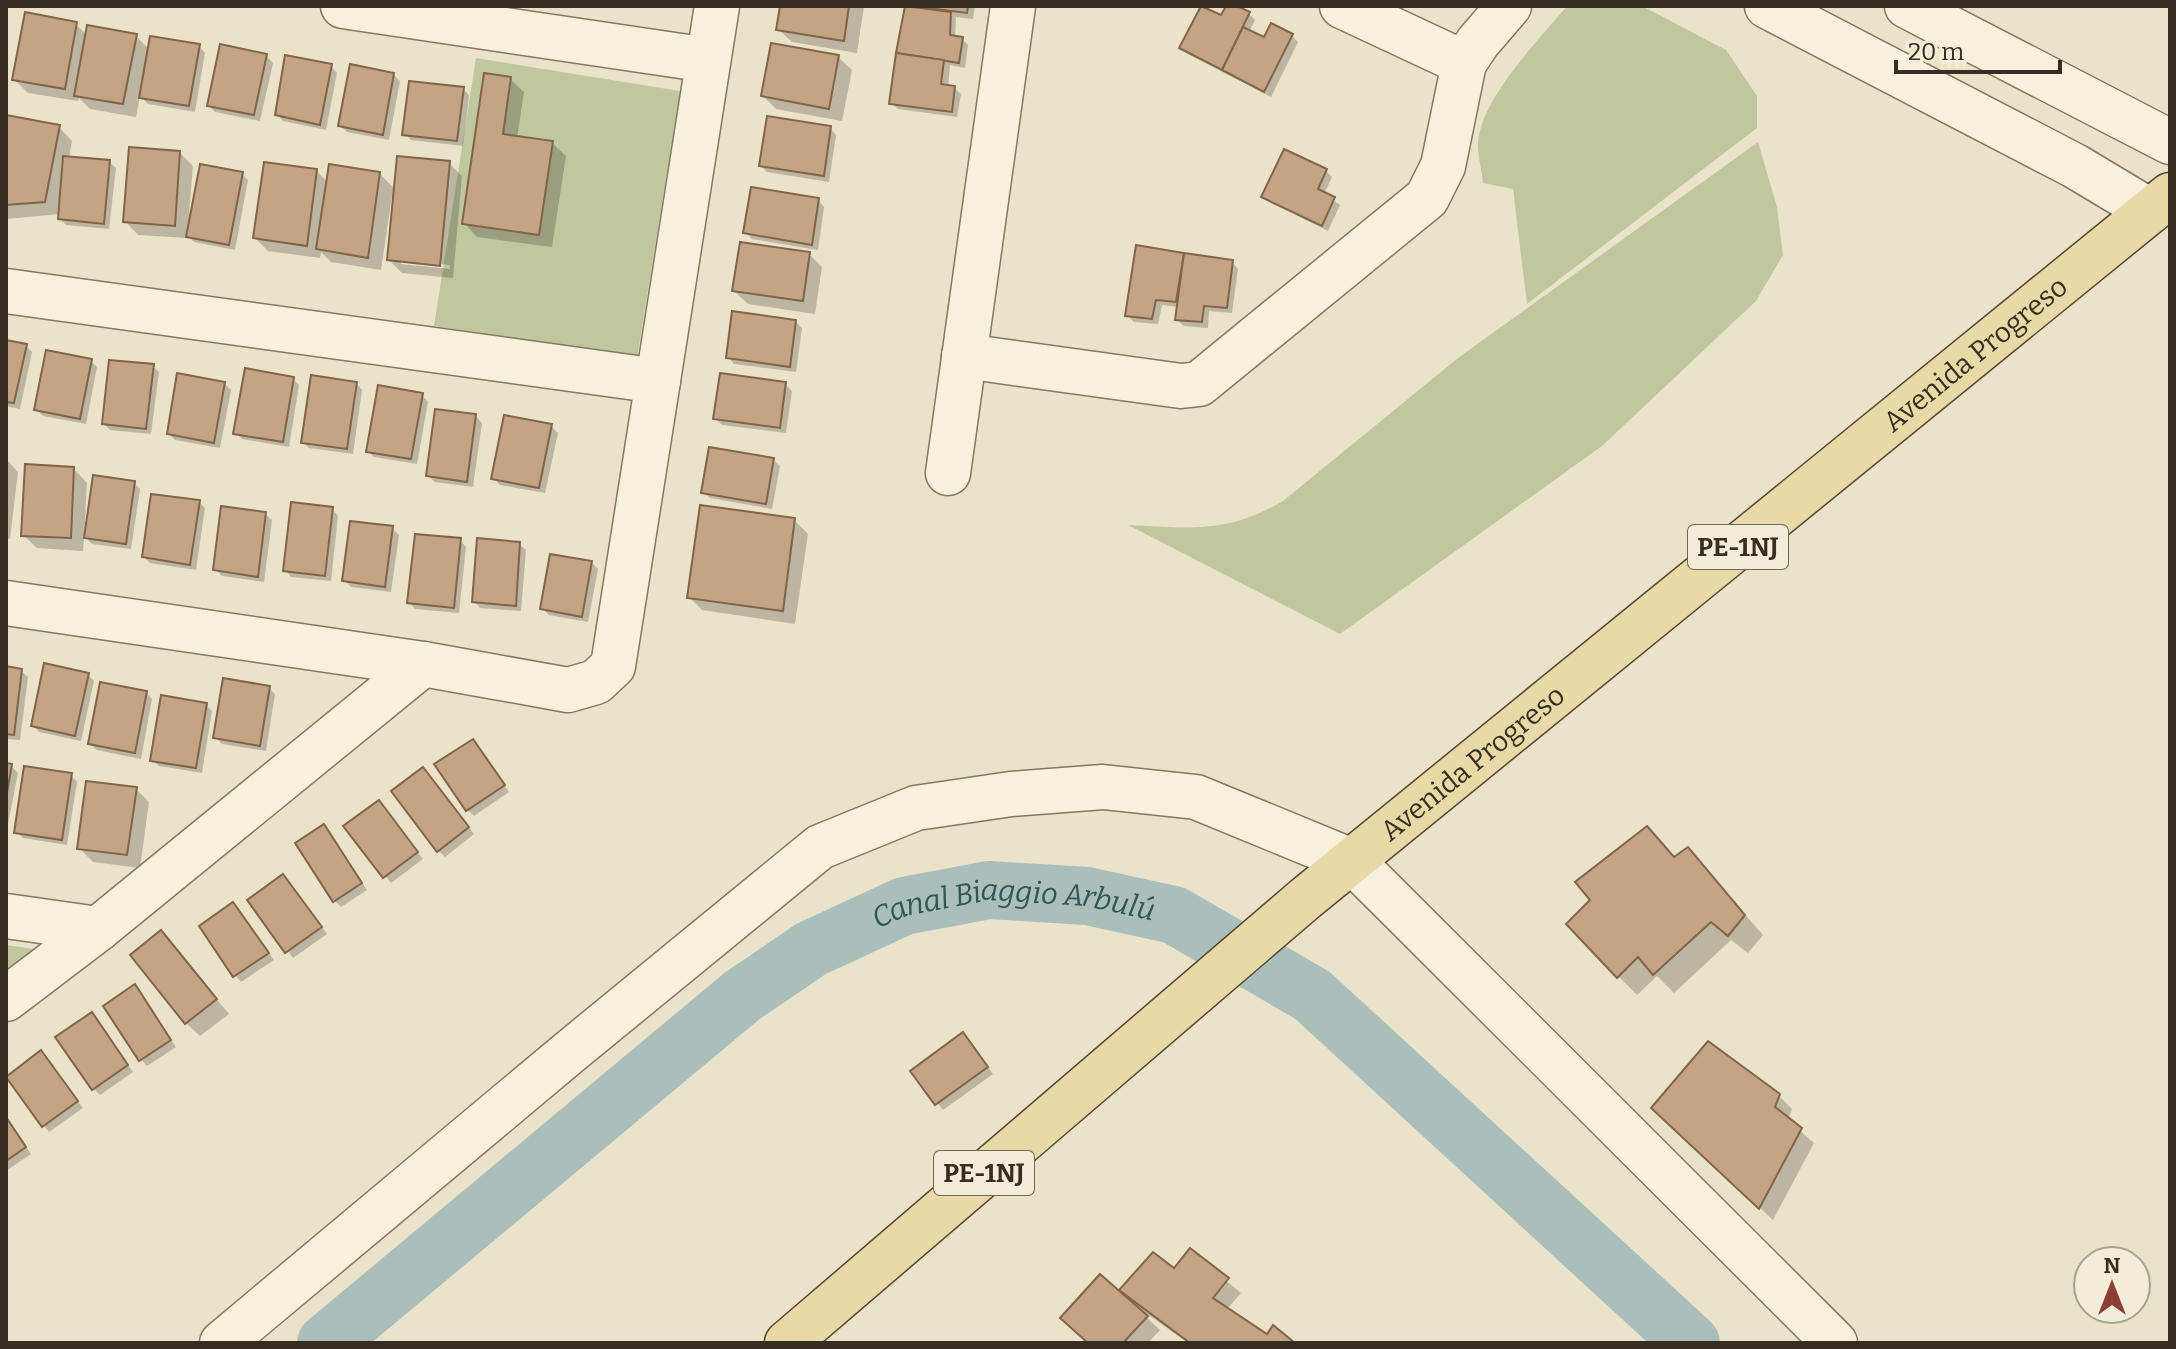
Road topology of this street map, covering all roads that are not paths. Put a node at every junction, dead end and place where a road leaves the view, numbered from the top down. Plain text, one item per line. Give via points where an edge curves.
1 (343, 6) edge
2 (717, 6) edge
3 (1013, 6) edge
4 (1342, 6) edge
5 (1509, 6) edge
6 (1767, 6) edge
7 (1907, 6) edge
8 (708, 60) junction
9 (1464, 63) junction
10 (2170, 142) edge
11 (2160, 203) edge
12 (6, 291) edge
13 (964, 356) junction
14 (658, 381) junction
15 (948, 473) dead end
16 (6, 603) edge
17 (423, 664) junction
18 (1352, 861) junction
19 (6, 916) edge
20 (98, 929) junction
21 (6, 999) edge
22 (222, 1343) edge
23 (787, 1343) edge
24 (1835, 1343) edge

1 - 8 street
2 - 8 street
3 - 13 street
4 - 9 street
5 - 9 street
6 - 11 street via 2075,166
7 - 10 street
8 - 14 street
9 - 13 street via 1443,166 1427,198 1199,384 1181,386
11 - 18 main road, Avenida Progreso / PE-1NJ
12 - 14 street
13 - 15 street
14 - 17 street via 613,666 596,682 568,690
16 - 17 street
17 - 20 street
18 - 22 street via 1196,797 1103,787 916,808 820,847
18 - 23 main road, Avenida Progreso / PE-1NJ
18 - 24 street
19 - 20 street
20 - 21 street

